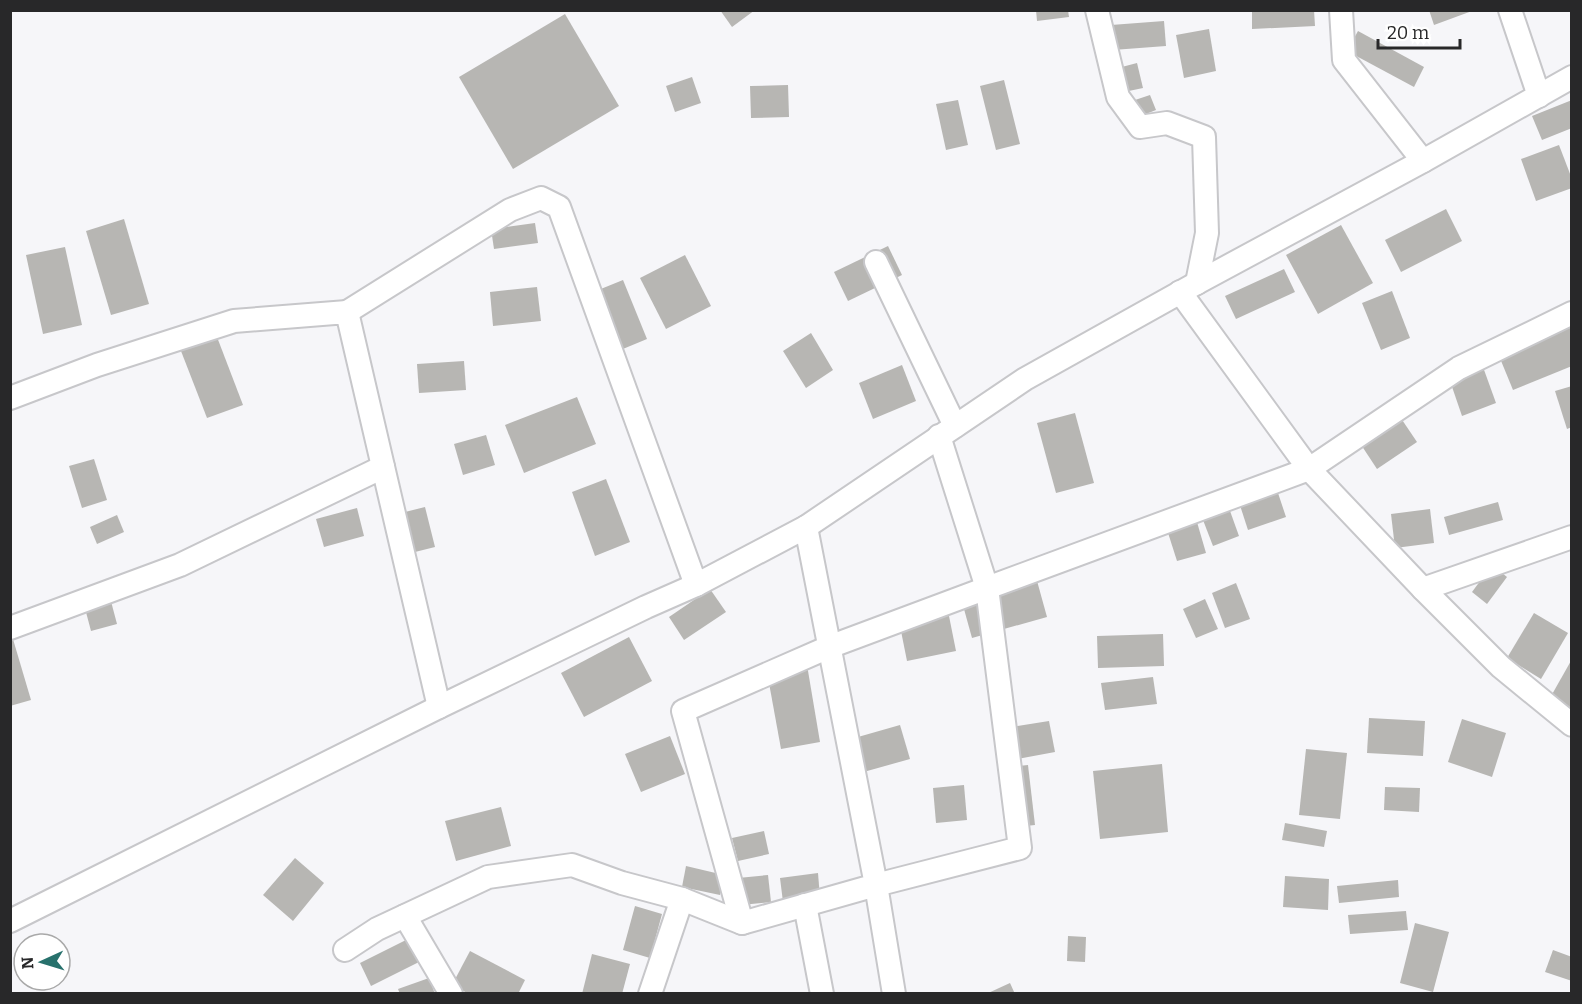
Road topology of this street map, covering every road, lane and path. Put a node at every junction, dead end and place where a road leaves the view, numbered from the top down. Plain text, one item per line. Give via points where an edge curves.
1 (1098, 10) edge
2 (1341, 10) edge
3 (1510, 10) edge
4 (1572, 77) edge
5 (1539, 96) junction
6 (1423, 161) junction
7 (876, 262) dead end
8 (1188, 288) junction
9 (346, 312) junction
10 (1572, 313) edge
11 (10, 398) edge
12 (947, 431) junction
13 (383, 467) junction
14 (1309, 469) junction
15 (806, 526) junction
16 (1572, 537) edge
17 (696, 585) junction
18 (987, 588) junction
19 (1423, 589) junction
20 (10, 628) edge
21 (829, 647) junction
22 (439, 707) junction
23 (1572, 725) edge
24 (876, 885) junction
25 (682, 899) junction
26 (805, 905) junction
27 (405, 916) junction
28 (10, 921) edge
29 (742, 923) junction
30 (345, 950) dead end
31 (451, 993) edge
32 (650, 993) edge
33 (822, 993) edge
34 (894, 993) edge

1 - 8 street via 1118,97 1140,127 1167,123 1203,137 1207,233
2 - 6 street via 1344,60
3 - 5 street
4 - 5 street
5 - 6 street
6 - 8 street
7 - 12 street
8 - 12 street via 1025,379
8 - 14 street
9 - 11 street via 234,321 97,364
9 - 13 street
9 - 17 street via 510,210 541,198 560,207
10 - 14 street via 1459,368
12 - 15 street
12 - 18 street
13 - 20 street via 180,565
13 - 22 street
14 - 18 street
14 - 19 street
15 - 17 street
15 - 21 street
16 - 19 street
17 - 22 street
18 - 21 street
18 - 24 street via 1020,848
19 - 23 street via 1501,667
21 - 24 street
21 - 29 street via 683,711
22 - 28 street
24 - 26 street
24 - 34 street
25 - 27 street via 572,865 488,877
25 - 29 street
25 - 32 street
26 - 29 street
26 - 33 street
27 - 30 street
27 - 31 street

